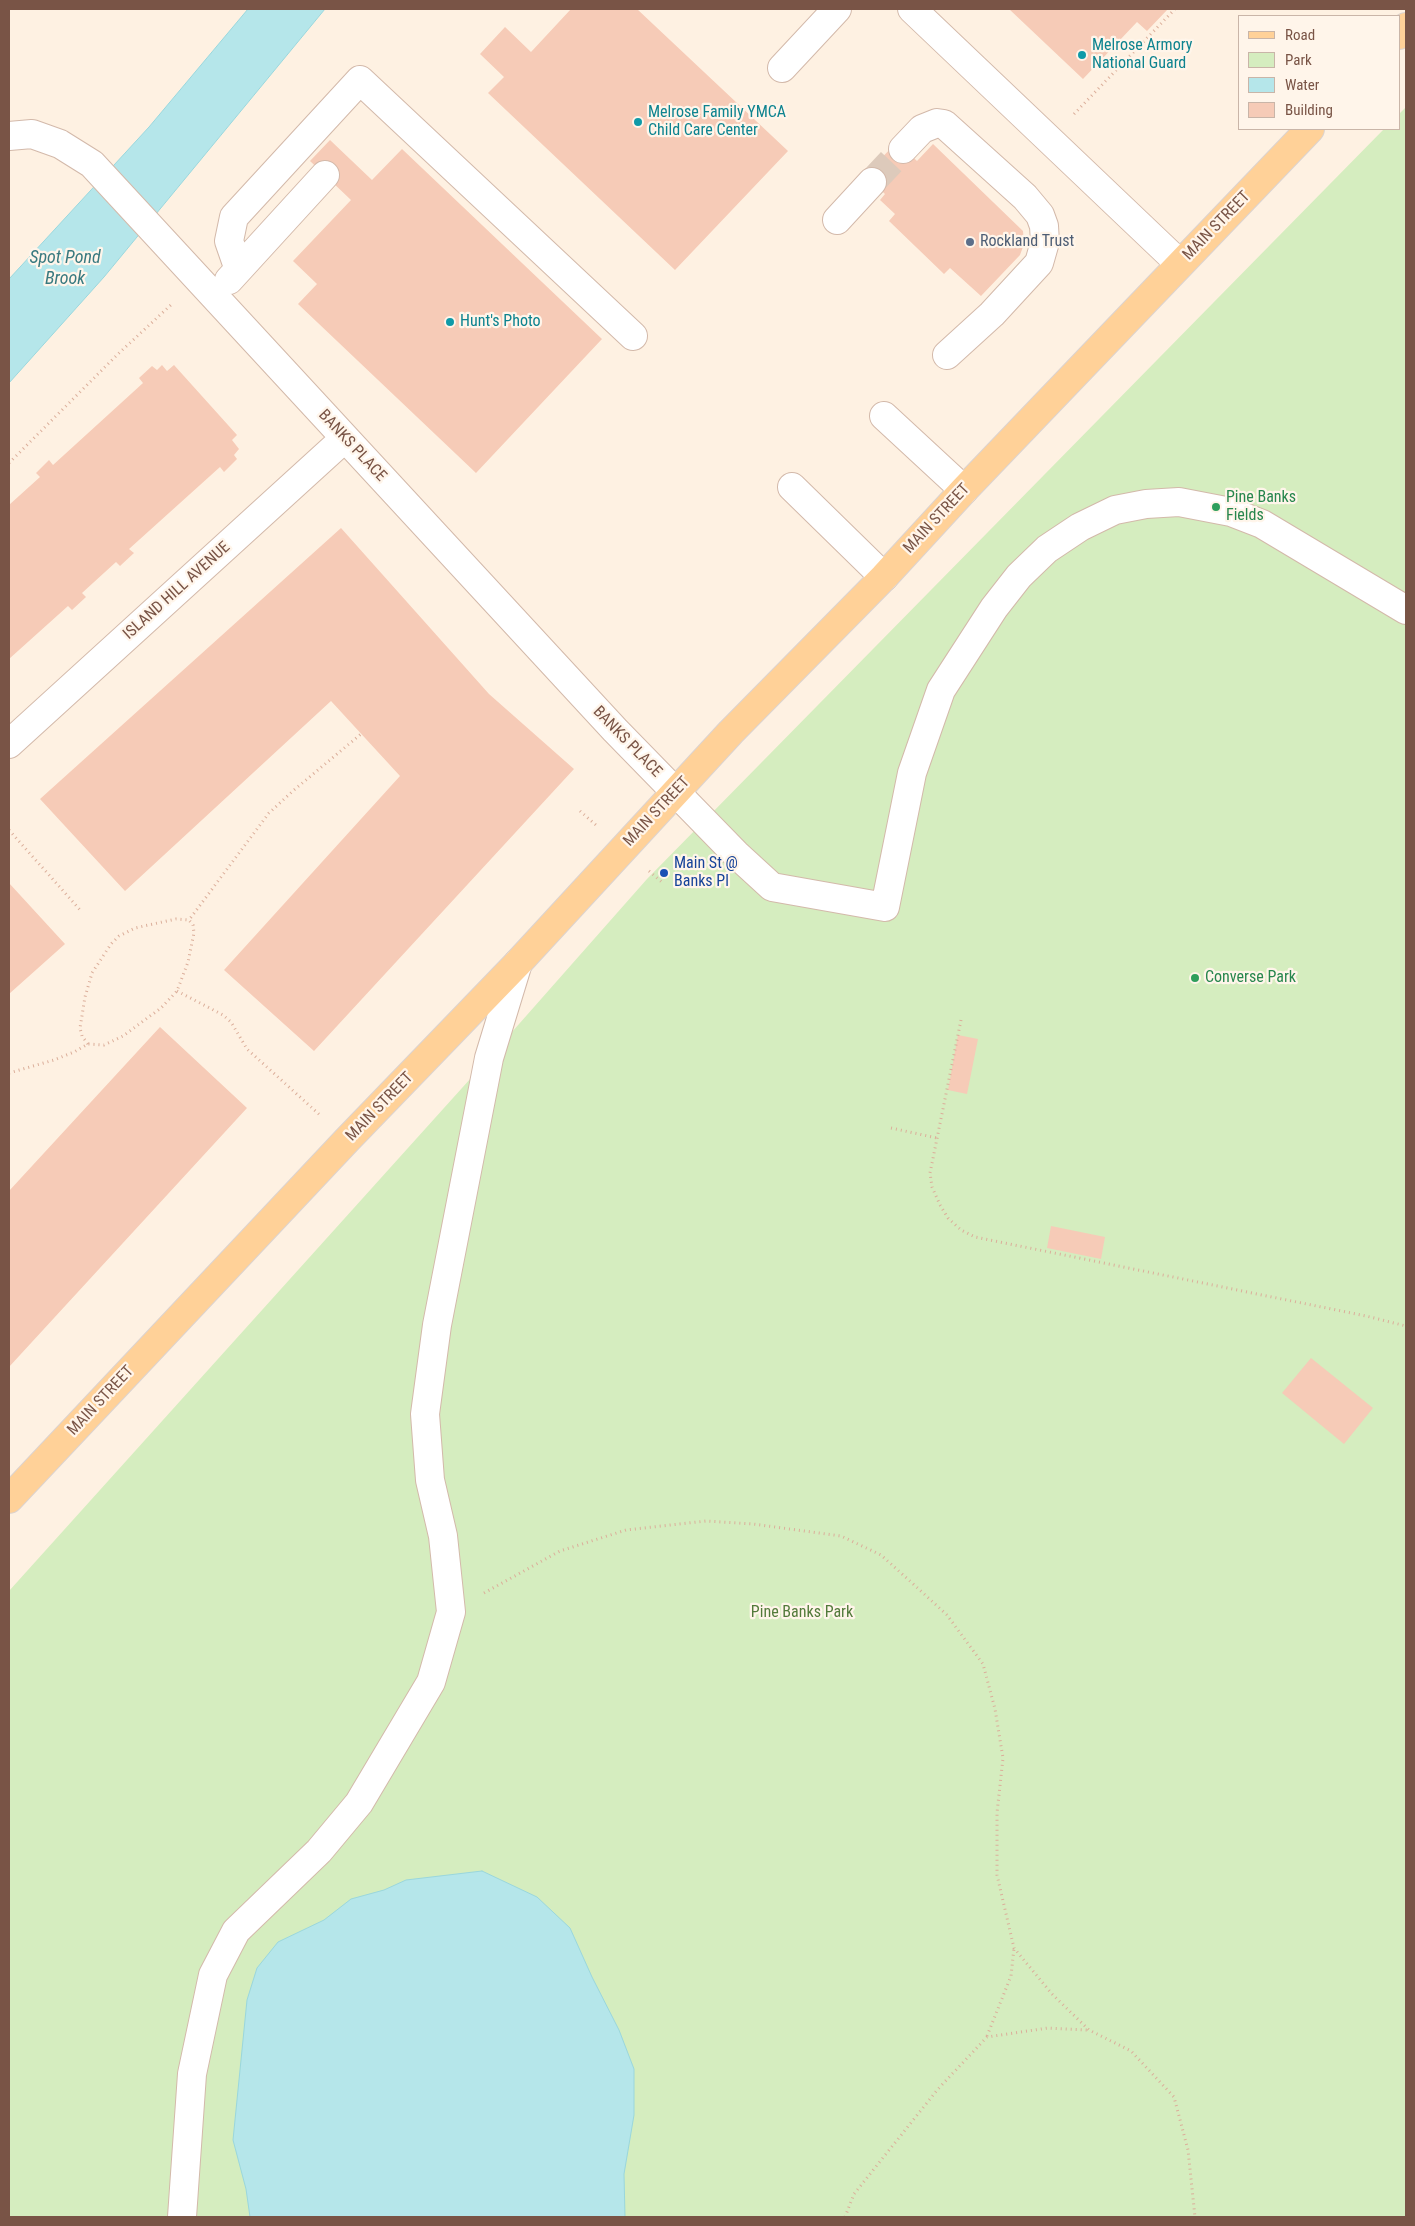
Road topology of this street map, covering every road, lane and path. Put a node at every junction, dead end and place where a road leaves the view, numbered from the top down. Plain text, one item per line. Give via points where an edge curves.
1 (837, 9) edge
2 (912, 9) edge
3 (1175, 9) edge
4 (782, 68) dead end
5 (1309, 130) edge
6 (9, 136) edge
7 (1049, 140) junction
8 (903, 148) tunnel mouth
9 (325, 175) dead end
10 (872, 182) tunnel mouth
11 (837, 220) dead end
12 (1180, 264) junction
13 (238, 267) junction
14 (208, 289) junction
15 (633, 336) dead end
16 (947, 354) dead end
17 (884, 416) dead end
18 (345, 438) junction
19 (9, 463) edge
20 (792, 487) dead end
21 (964, 490) junction
22 (884, 577) junction
23 (1406, 610) edge
24 (361, 734) dead end
25 (9, 744) edge
26 (675, 792) junction
27 (9, 830) edge
28 (82, 911) dead end
29 (189, 920) junction
30 (518, 963) junction
31 (177, 990) junction
32 (961, 1020) dead end
33 (88, 1044) junction
34 (9, 1073) edge
35 (891, 1128) dead end
36 (937, 1138) junction
37 (347, 1140) junction
38 (1406, 1326) edge
39 (9, 1499) edge
40 (451, 1612) junction
41 (1014, 1948) junction
42 (1089, 2030) junction
43 (987, 2037) junction
44 (182, 2217) edge
45 (845, 2217) edge
46 (1195, 2217) edge

1 - 4 street
2 - 7 street
3 - 7 path
5 - 12 main road, MAIN STREET
6 - 14 street, BANKS PLACE via 32,134 60,144 92,164
7 - 12 street
8 - 16 street via 922,129 937,123 944,124 1025,197 1040,215 1044,226 1045,242 1039,263 992,314
9 - 13 street
10 - 11 street
12 - 21 main road, MAIN STREET
13 - 14 street
13 - 15 street via 229,241 234,217 360,80
14 - 18 street, BANKS PLACE
14 - 19 path via 162,312
17 - 21 street
18 - 25 street, ISLAND HILL AVENUE
18 - 26 street, BANKS PLACE
20 - 22 street
21 - 22 main road, MAIN STREET
22 - 26 main road, MAIN STREET
23 - 26 street, BANKS PLACE via 1262,524 1231,512 1178,502 1115,510 1080,527 1047,549 1019,576 988,616 941,690 912,773 885,907 772,887
24 - 29 path via 269,813
26 - 30 main road, MAIN STREET
27 - 28 path
29 - 31 path via 193,925 193,945
29 - 33 path via 176,919 134,928 111,944 92,973 85,998 80,1028
30 - 37 main road, MAIN STREET
30 - 40 street via 489,1058 436,1326 425,1414 430,1480 443,1536
31 - 33 path via 145,1021 123,1036 104,1045
31 - 37 path via 231,1022 247,1049
32 - 36 path
33 - 34 path via 54,1060
35 - 36 path
36 - 38 path via 930,1173 932,1187 948,1218 975,1237
37 - 39 main road, MAIN STREET
40 - 41 path via 560,1551 626,1530 667,1524 706,1521 802,1530 841,1536 881,1555 947,1615 984,1664 1003,1758 997,1813 997,1875
40 - 44 street via 431,1682 358,1803 319,1851 236,1931 214,1975 192,2074
41 - 42 path via 1052,1994
41 - 43 path via 1011,1976
42 - 43 path via 1048,2028
42 - 46 path via 1132,2051 1174,2097 1188,2150
43 - 45 path via 938,2089 854,2194

